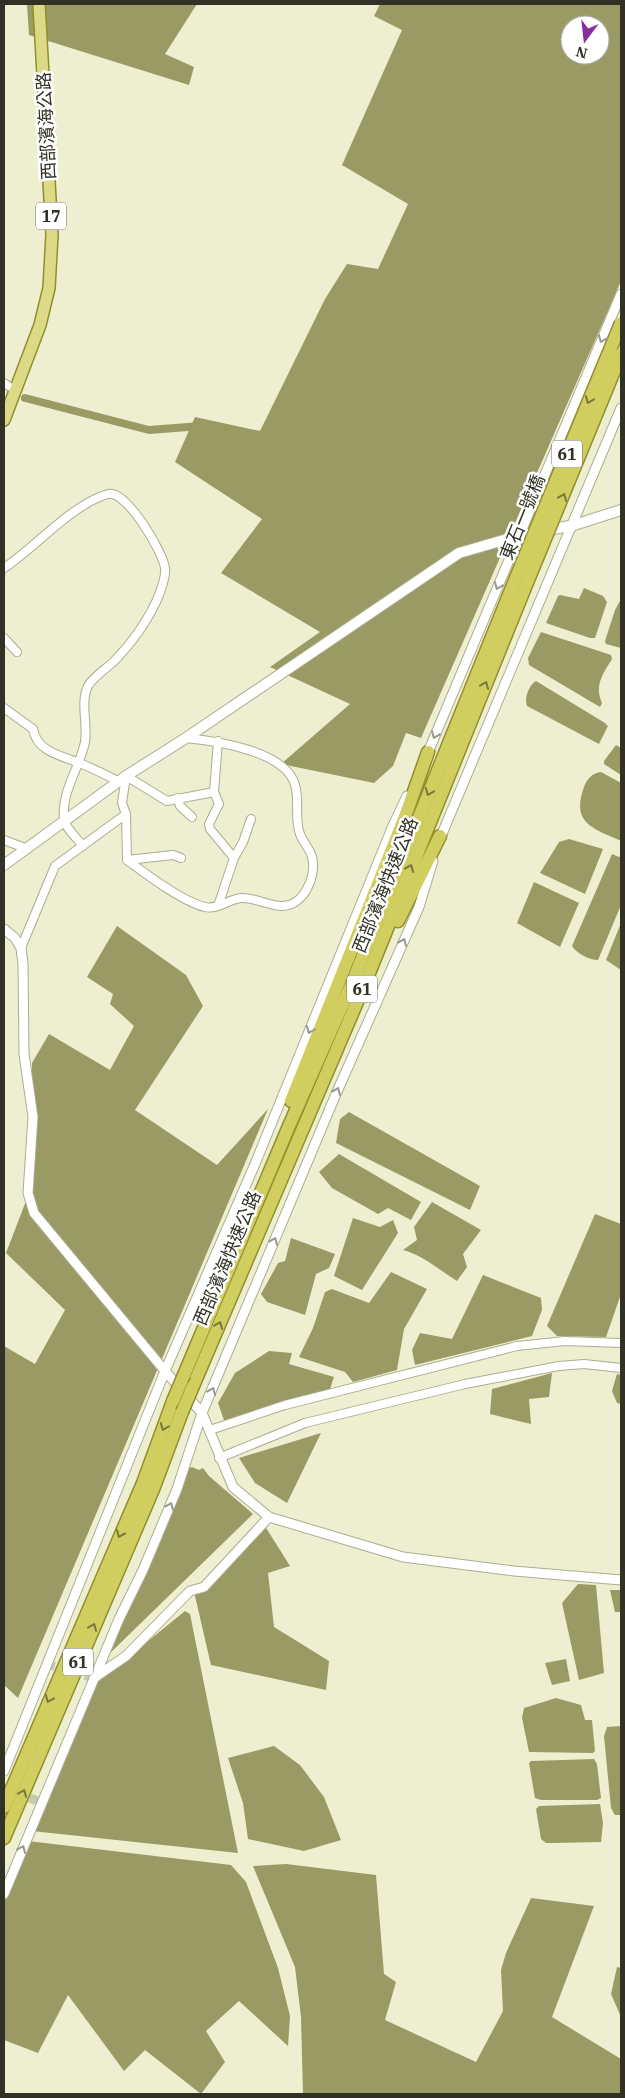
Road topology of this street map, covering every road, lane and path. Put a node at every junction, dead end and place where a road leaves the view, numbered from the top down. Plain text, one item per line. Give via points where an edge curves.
1 (39, 4) edge
2 (621, 294) edge
3 (621, 323) edge
4 (621, 354) edge
5 (4, 384) edge
6 (15, 390) junction
7 (621, 408) edge
8 (4, 420) edge
9 (621, 510) edge
10 (574, 525) junction
11 (518, 536) junction
12 (4, 568) edge
13 (518, 588) junction
14 (4, 638) edge
15 (17, 652) dead end
16 (4, 708) edge
17 (186, 738) junction
18 (218, 741) junction
19 (428, 752) junction
20 (79, 763) junction
21 (122, 778) junction
22 (214, 792) junction
23 (178, 798) junction
24 (126, 814) junction
25 (192, 817) dead end
26 (251, 818) dead end
27 (64, 820) junction
28 (440, 836) junction
29 (4, 840) edge
30 (83, 846) junction
31 (25, 848) junction
32 (181, 858) dead end
33 (234, 858) junction
34 (127, 860) junction
35 (4, 865) edge
36 (218, 906) junction
37 (4, 929) edge
38 (21, 948) junction
39 (248, 1238) junction
40 (621, 1343) edge
41 (621, 1368) edge
42 (165, 1372) junction
43 (202, 1413) junction
44 (210, 1432) junction
45 (218, 1455) junction
46 (269, 1517) junction
47 (621, 1580) edge
48 (94, 1678) junction
49 (4, 1771) edge
50 (4, 1808) edge
51 (4, 1838) edge
52 (4, 1894) edge

1 - 6 main road, 西部濱海公路 / 17 via 52,235 49,288 40,324
2 -> 11 street
3 -> 13 highway, 東石一號橋 / 61, bridge
13 -> 4 highway, 東石一號橋 / 61, bridge
5 - 6 street
6 - 8 main road, 西部濱海公路 / 17
7 - 10 street
9 - 10 main road
10 - 11 main road
10 - 28 street
11 - 17 main road via 459,554
11 -> 19 street
12 - 20 street via 82,506 110,493 129,507 153,537 159,550 165,568 159,596 120,656 88,685 85,740
13 - 39 highway, 西部濱海快速公路 / 61
14 - 15 street
16 - 20 street via 33,729 34,737 57,756
17 - 18 street
17 - 21 main road
18 - 22 street
18 - 36 street via 276,762 291,774 297,797 300,834 314,867 304,895 292,904 282,906 241,898
19 - 39 highway via 279,1132
19 -> 42 street via 392,828 259,1155
20 - 21 street
20 - 27 street via 64,802
21 - 23 street via 167,801
21 - 24 street via 122,803
21 - 27 main road
22 - 23 street
22 - 33 street via 219,804 209,824 210,830
23 - 25 street via 180,806
24 - 30 street
24 - 34 street
26 - 33 street
27 - 30 street
27 - 31 main road
28 - 39 highway via 401,914 309,1128
43 -> 28 street via 419,906
29 - 31 street
30 - 38 street via 56,866
31 - 35 main road
32 - 34 street via 173,855
33 - 36 street
34 - 36 street via 193,903 207,908
37 - 38 street
38 - 42 street via 24,1054 33,1117 28,1193 34,1213
39 -> 50 highway, 西部濱海快速公路 / 61, bridge via 184,1375 140,1489
51 -> 39 highway, 西部濱海快速公路 / 61, bridge via 154,1487
40 - 44 street via 564,1341 517,1346 309,1398
41 - 45 street via 584,1364 559,1366 465,1384 305,1423
42 - 43 street
42 - 49 street
43 - 44 street
48 -> 43 street via 180,1481
44 - 45 street
45 - 46 street via 233,1487
46 - 47 street via 403,1557
46 - 48 street via 204,1587 190,1591 126,1656
52 -> 48 street

